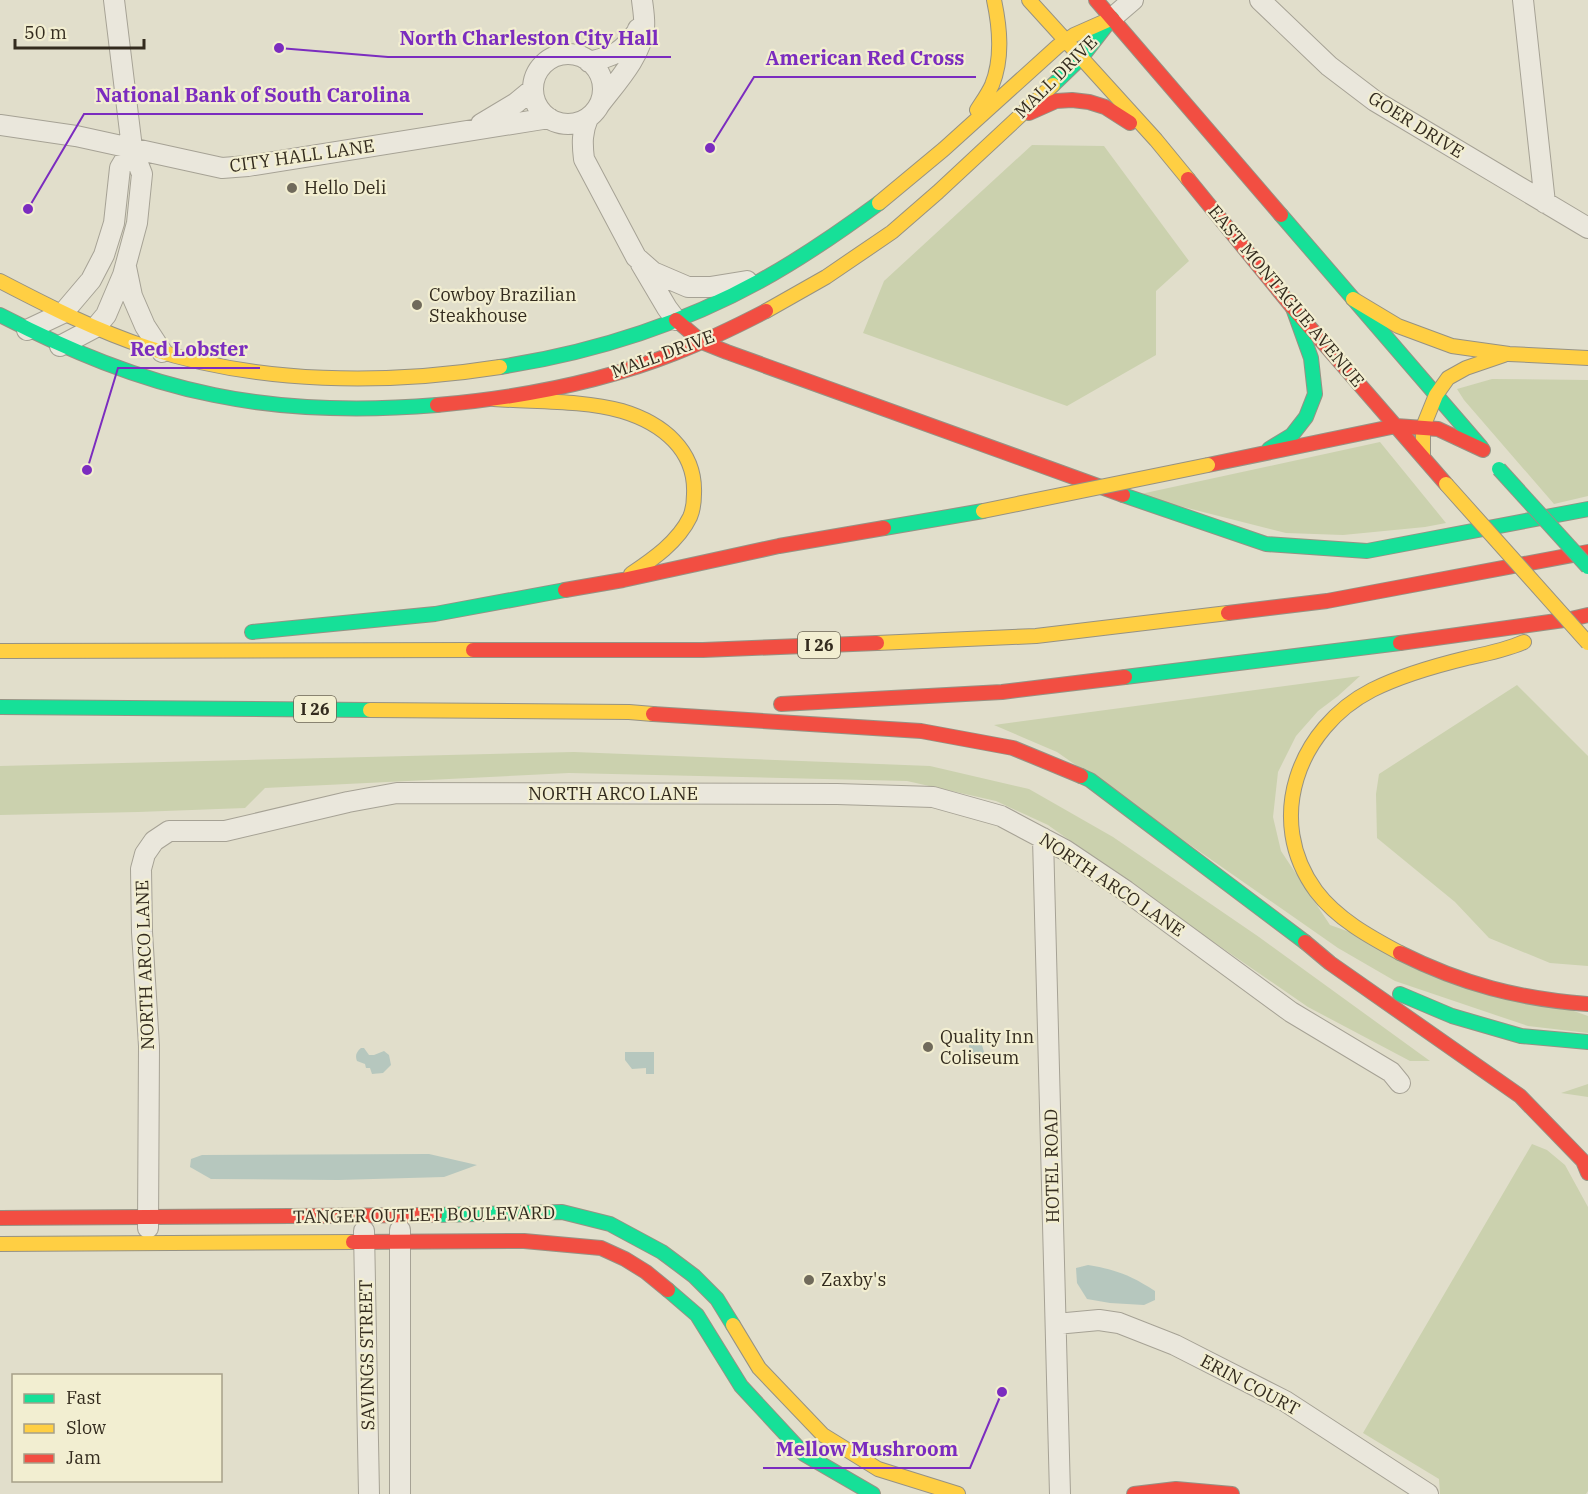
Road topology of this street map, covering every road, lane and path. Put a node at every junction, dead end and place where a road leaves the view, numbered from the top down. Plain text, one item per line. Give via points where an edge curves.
1 (114, 0) edge
2 (993, 0) edge
3 (1029, 0) edge
4 (1096, 0) edge
5 (1133, 0) edge
6 (1260, 0) edge
7 (1523, 0) edge
8 (642, 4) edge
9 (1112, 18) junction
10 (1065, 40) junction
11 (1081, 57) junction
12 (589, 62) junction
13 (533, 89) junction
14 (592, 114) junction
15 (549, 118) junction
16 (1012, 122) junction
17 (0, 125) edge
18 (967, 128) junction
19 (472, 130) junction
20 (1156, 140) junction
21 (132, 148) junction
22 (1545, 203) junction
23 (1588, 228) edge
24 (636, 257) junction
25 (126, 265) junction
26 (765, 278) junction
27 (0, 281) edge
28 (1353, 299) junction
29 (1293, 308) junction
30 (63, 313) junction
31 (0, 315) edge
32 (676, 320) junction
33 (96, 327) junction
34 (27, 330) junction
35 (702, 342) junction
36 (60, 346) junction
37 (162, 351) junction
38 (1509, 354) junction
39 (1588, 358) edge
40 (1436, 395) junction
41 (494, 399) junction
42 (1396, 426) junction
43 (1423, 427) junction
44 (1483, 450) junction
45 (1262, 453) junction
46 (1423, 457) junction
47 (1588, 509) edge
48 (1588, 552) edge
49 (1588, 567) edge
50 (623, 580) junction
51 (1588, 615) edge
52 (1571, 619) junction
53 (241, 633) dead end
54 (195, 637) dead end
55 (1588, 644) edge
56 (0, 651) edge
57 (44, 651) junction
58 (769, 705) dead end
59 (746, 706) dead end
60 (0, 707) edge
61 (629, 712) junction
62 (1043, 838) junction
63 (1302, 939) junction
64 (1588, 1004) edge
65 (1588, 1042) edge
66 (1400, 1083) dead end
67 (1588, 1173) edge
68 (364, 1216) junction
69 (400, 1216) junction
70 (148, 1217) junction
71 (0, 1218) edge
72 (365, 1242) junction
73 (400, 1242) junction
74 (149, 1243) junction
75 (0, 1244) edge
76 (1056, 1324) junction
77 (369, 1494) edge
78 (400, 1494) edge
79 (873, 1494) edge
80 (958, 1494) edge
81 (1060, 1494) edge
82 (1134, 1494) edge
83 (1232, 1494) edge
84 (1428, 1494) edge

1 - 21 street
2 - 18 main road via 1000,52 992,85
3 - 10 main road, EAST MONTAGUE AVENUE
4 - 9 main road
5 - 9 street
6 - 22 street, GOER DRIVE via 1329,66 1375,101
7 - 22 street
8 - 12 street via 637,32 622,50
8 - 14 street via 641,45
9 - 10 main road, MALL DRIVE
9 - 11 main road, MALL DRIVE
9 - 28 main road
10 - 11 main road, EAST MONTAGUE AVENUE
10 - 18 main road, MALL DRIVE
11 - 16 main road, MALL DRIVE
11 - 20 main road, EAST MONTAGUE AVENUE
12 - 13 street via 579,56 558,56 539,69
12 - 14 street via 601,79 603,90
13 - 15 street via 536,104
13 - 19 street, CITY HALL LANE
14 - 15 street via 577,123 565,124
14 - 24 street via 583,129 584,159
15 - 19 street, CITY HALL LANE
16 - 20 main road via 1056,101 1089,102 1105,107
16 - 35 main road, MALL DRIVE via 924,205 876,244 825,278
17 - 21 street, CITY HALL LANE
18 - 26 main road, MALL DRIVE via 871,209
19 - 21 street, CITY HALL LANE via 222,168
20 - 29 main road, EAST MONTAGUE AVENUE
21 - 25 street via 142,174 137,223
21 - 30 street via 120,168 114,223 104,255 91,280
22 - 23 street, GOER DRIVE
24 - 26 street via 653,272 688,287
24 - 32 street
25 - 33 street via 106,315
25 - 37 street via 132,296 144,326
26 - 32 main road, MALL DRIVE
27 - 30 main road, MALL DRIVE
28 - 38 main road via 1398,326 1452,346
28 - 40 main road
29 - 42 main road, EAST MONTAGUE AVENUE
29 - 45 main road via 1311,358 1315,394 1306,417 1292,435
30 - 33 main road, MALL DRIVE
30 - 34 street
31 - 34 main road, MALL DRIVE
32 - 35 main road
32 - 37 main road, MALL DRIVE via 572,354 448,375 385,378 259,372 198,362
33 - 36 street
33 - 37 main road, MALL DRIVE
34 - 36 main road, MALL DRIVE
35 - 41 main road, MALL DRIVE via 616,373
35 - 47 main road via 1266,544 1367,551
36 - 41 main road, MALL DRIVE via 120,370 244,400 366,408
38 - 39 main road
38 - 40 main road via 1448,378
40 - 43 main road
40 - 44 main road
41 - 50 main road via 596,405 625,411 664,431 686,455 694,474 691,514 673,541
42 - 43 main road
42 - 45 main road
42 - 46 main road, EAST MONTAGUE AVENUE
43 - 44 main road via 1438,429
43 - 46 main road
44 - 49 main road, bridge
45 - 50 main road, bridge
46 - 55 main road, EAST MONTAGUE AVENUE, bridge
48 - 57 main road, I 26 via 1327,601 1036,636 703,650
50 - 53 main road via 435,614
51 - 52 main road
52 - 58 main road via 1002,692
52 - 64 main road via 1511,648 1419,670 1352,702 1310,744 1291,797 1290,825 1305,874 1318,894 1355,926 1383,943 1444,974 1477,985
54 - 57 main road
56 - 57 main road, I 26
59 - 61 main road, I 26
60 - 61 main road, I 26
61 - 63 main road via 921,731 1013,748 1090,780
62 - 66 street, NORTH ARCO LANE via 1126,891 1291,1012 1392,1072
62 - 70 street, NORTH ARCO LANE via 1001,816 933,797 837,794 396,793 225,831 169,831 154,841 141,869 149,1046
62 - 76 street, HOTEL ROAD
63 - 65 main road via 1392,991 1452,1016 1521,1036
63 - 67 main road via 1330,963 1520,1096 1583,1161
68 - 69 main road, TANGER OUTLET BOULEVARD
68 - 70 main road, TANGER OUTLET BOULEVARD
68 - 72 street, SAVINGS STREET
69 - 73 street, SAVINGS STREET
69 - 80 main road, TANGER OUTLET BOULEVARD via 562,1212 610,1224 662,1252 694,1276 717,1299 759,1368 823,1435 878,1469
70 - 71 main road, TANGER OUTLET BOULEVARD
70 - 74 street, NORTH ARCO LANE
72 - 73 main road, TANGER OUTLET BOULEVARD
72 - 74 main road, TANGER OUTLET BOULEVARD
72 - 77 street, SAVINGS STREET
73 - 78 street, SAVINGS STREET
73 - 79 main road, TANGER OUTLET BOULEVARD via 524,1241 601,1248 625,1259 697,1315 741,1386 804,1454
74 - 75 main road, TANGER OUTLET BOULEVARD
76 - 81 street, HOTEL ROAD
76 - 84 street, ERIN COURT via 1099,1320 1119,1323 1175,1345 1285,1401
82 - 83 main road via 1176,1490

